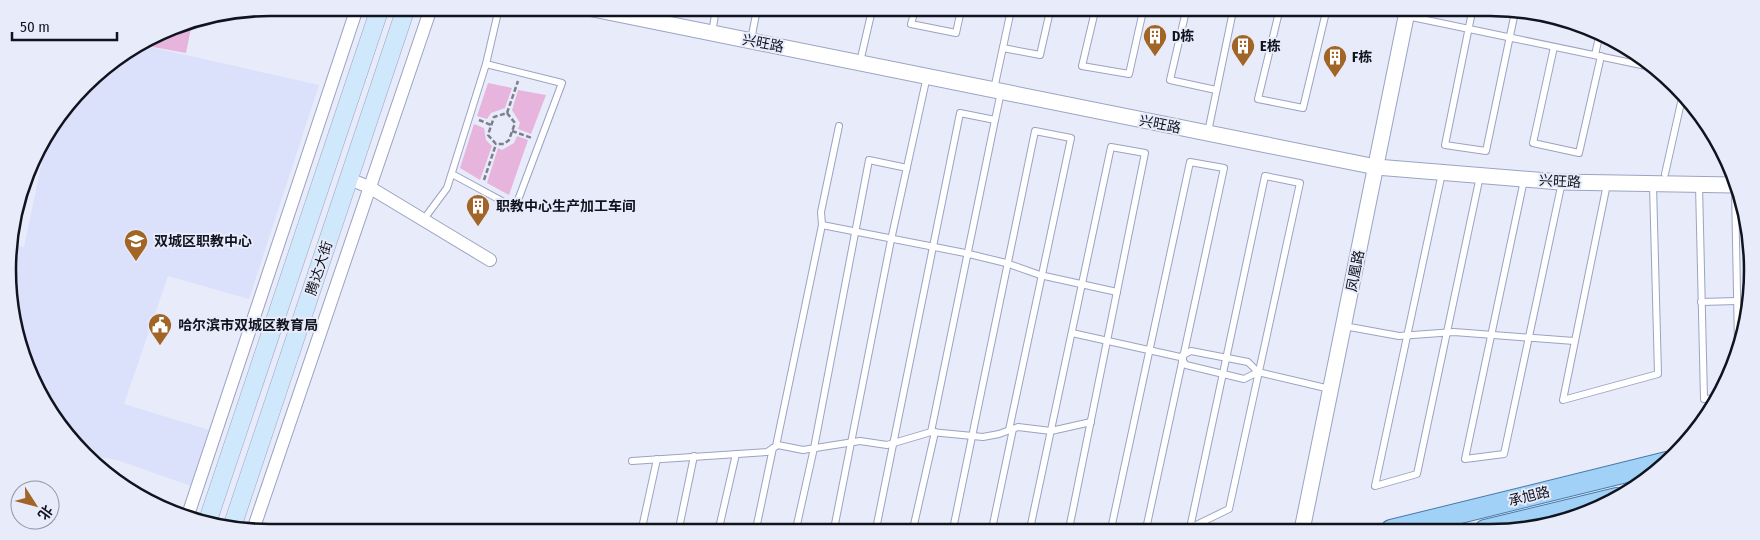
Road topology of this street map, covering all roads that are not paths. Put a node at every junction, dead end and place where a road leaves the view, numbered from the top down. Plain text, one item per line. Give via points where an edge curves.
1 (354, 16) edge
2 (377, 16) edge
3 (403, 16) edge
4 (428, 16) edge
5 (498, 16) edge
6 (645, 16) edge
7 (715, 16) edge
8 (756, 16) edge
9 (871, 16) edge
10 (913, 16) edge
11 (960, 16) edge
12 (1011, 16) edge
13 (1049, 16) edge
14 (1094, 16) edge
15 (1142, 16) edge
16 (1185, 16) edge
17 (1232, 16) edge
18 (1278, 16) edge
19 (1325, 16) edge
20 (1406, 16) edge
21 (1414, 16) edge
22 (1471, 16) edge
23 (1514, 17) edge
24 (1469, 29) junction
25 (712, 33) junction
26 (1510, 37) junction
27 (751, 40) junction
28 (1599, 41) edge
29 (1554, 47) junction
30 (1003, 48) junction
31 (1598, 56) junction
32 (860, 62) junction
33 (1636, 63) edge
34 (486, 64) junction
35 (927, 76) junction
36 (1216, 90) junction
37 (997, 91) junction
38 (1681, 103) edge
39 (995, 120) junction
40 (839, 126) dead end
41 (1207, 133) junction
42 (1376, 167) junction
43 (907, 168) junction
44 (1442, 173) junction
45 (452, 174) junction
46 (1665, 174) dead end
47 (1480, 176) junction
48 (348, 179) junction
49 (1524, 179) junction
50 (1562, 182) junction
51 (1607, 184) junction
52 (1653, 185) junction
53 (1699, 185) junction
54 (1729, 185) edge
55 (369, 187) junction
56 (1735, 206) edge
57 (424, 219) junction
58 (822, 226) junction
59 (855, 232) junction
60 (891, 240) junction
61 (933, 247) junction
62 (967, 254) junction
63 (490, 260) dead end
64 (1008, 264) junction
65 (1041, 276) junction
66 (1082, 285) junction
67 (1117, 292) junction
68 (1738, 301) junction
69 (1701, 302) junction
70 (1738, 324) edge
71 (1344, 326) junction
72 (1072, 332) junction
73 (1448, 333) junction
74 (1492, 334) junction
75 (1409, 336) junction
76 (1528, 337) junction
77 (1107, 341) junction
78 (1574, 342) junction
79 (1149, 350) junction
80 (1183, 357) junction
81 (1225, 358) junction
82 (1259, 372) junction
83 (1222, 373) junction
84 (1331, 389) junction
85 (1709, 399) edge
86 (1091, 422) junction
87 (1011, 430) junction
88 (1051, 431) junction
89 (933, 432) junction
90 (973, 436) junction
91 (852, 442) junction
92 (893, 443) junction
93 (775, 447) junction
94 (814, 448) junction
95 (736, 454) junction
96 (694, 456) junction
97 (657, 459) junction
98 (632, 460) dead end
99 (1650, 466) edge
100 (190, 510) edge
101 (1568, 511) edge
102 (209, 516) edge
103 (1538, 519) edge
104 (234, 521) edge
105 (256, 523) edge
106 (643, 524) edge
107 (680, 524) edge
108 (720, 524) edge
109 (757, 524) edge
110 (797, 524) edge
111 (835, 524) edge
112 (877, 524) edge
113 (914, 524) edge
114 (954, 524) edge
115 (993, 524) edge
116 (1031, 524) edge
117 (1070, 524) edge
118 (1112, 524) edge
119 (1147, 524) edge
120 (1191, 524) edge
121 (1198, 524) edge
122 (1303, 524) edge
123 (1415, 524) edge

1 - 100 street
2 - 102 main road, 腾达大街
3 - 48 main road, 腾达大街
4 - 55 street
5 - 34 lane
6 - 25 street, 兴旺路
7 - 25 lane
8 - 27 lane
9 - 32 lane
10 - 11 lane via 911,24 956,32
12 - 30 lane
13 - 30 lane via 1040,55
14 - 15 lane via 1082,66 1129,74
16 - 36 lane via 1170,80
17 - 36 lane
18 - 19 lane via 1258,99 1303,108
20 - 42 street, 凤凰路
21 - 24 lane
22 - 24 lane
23 - 26 lane
24 - 26 lane
24 - 26 lane via 1445,145 1486,151
25 - 27 street, 兴旺路
26 - 29 lane
27 - 32 street, 兴旺路
28 - 31 lane
29 - 31 lane
29 - 31 lane via 1533,143 1580,153
30 - 37 lane
31 - 33 lane
32 - 35 street, 兴旺路
34 - 45 lane
34 - 45 lane via 562,83 515,208
35 - 37 street, 兴旺路
35 - 43 lane
36 - 41 lane
37 - 39 lane
37 - 41 street, 兴旺路
38 - 46 lane
39 - 61 lane via 960,113
39 - 62 lane
40 - 58 lane via 821,212
41 - 42 street, 兴旺路
42 - 44 street, 兴旺路
42 - 71 street, 凤凰路
43 - 59 lane via 869,160
43 - 60 lane
44 - 47 street, 兴旺路
44 - 75 lane
45 - 57 lane via 447,188
47 - 49 street, 兴旺路
47 - 73 lane
48 - 55 street
48 - 104 main road, 腾达大街
49 - 50 street, 兴旺路
49 - 74 lane
50 - 51 street, 兴旺路
50 - 76 lane
51 - 52 street, 兴旺路
51 - 78 lane
52 - 53 street, 兴旺路
52 - 78 lane via 1658,374 1563,400
53 - 54 street, 兴旺路
53 - 69 lane
55 - 57 street
55 - 105 street
56 - 68 lane
57 - 63 street
58 - 59 lane
58 - 93 lane
59 - 60 lane
59 - 94 lane
60 - 61 lane
60 - 91 lane
61 - 62 lane
61 - 92 lane
62 - 64 lane
62 - 89 lane
64 - 65 lane
64 - 65 lane via 1036,131 1071,138
64 - 90 lane
65 - 66 lane
65 - 87 lane
66 - 67 lane
66 - 67 lane via 1111,147 1145,153
66 - 72 lane
67 - 77 lane
68 - 69 lane
68 - 70 lane
69 - 85 lane via 1704,399
71 - 75 lane
71 - 84 street, 凤凰路
72 - 77 lane
72 - 88 lane
73 - 74 lane
73 - 75 lane
73 - 75 lane via 1417,474 1376,486
74 - 76 lane
74 - 76 lane via 1465,459 1504,454
76 - 78 lane
77 - 79 lane
77 - 86 lane
79 - 80 lane
79 - 80 lane via 1190,162 1224,168
79 - 118 lane
80 - 81 lane via 1191,351
80 - 83 lane via 1186,365
80 - 119 lane
81 - 82 lane via 1248,362
81 - 82 lane via 1265,176 1300,183
81 - 83 lane
82 - 83 lane via 1244,379
82 - 84 lane
82 - 121 lane via 1230,509
83 - 120 lane
84 - 122 street, 凤凰路
86 - 88 lane
86 - 117 lane
87 - 88 lane via 1018,427
87 - 90 lane
87 - 115 lane
88 - 116 lane
89 - 90 lane
89 - 92 lane
89 - 113 lane
90 - 114 lane
91 - 92 lane
91 - 94 lane
91 - 111 lane
92 - 112 lane
93 - 94 lane
93 - 95 lane via 767,452
93 - 109 lane
94 - 110 lane
95 - 96 lane
95 - 108 lane
96 - 97 lane
96 - 107 lane
97 - 98 lane
97 - 106 lane
99 - 123 main road, 承旭路
101 - 103 main road, 承旭路

